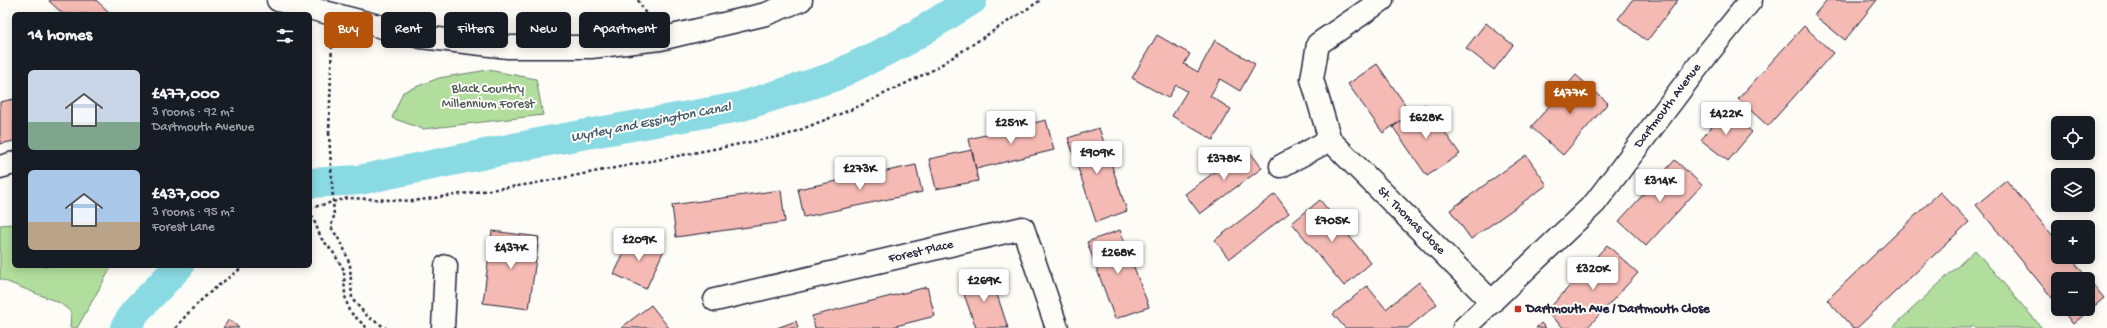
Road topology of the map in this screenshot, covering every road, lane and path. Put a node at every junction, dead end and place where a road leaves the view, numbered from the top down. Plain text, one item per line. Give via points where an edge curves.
1 (278, 0) edge
2 (801, 0) edge
3 (1041, 0) edge
4 (1382, 0) edge
5 (1751, 0) edge
6 (324, 12) edge
7 (373, 25) edge
8 (332, 48) edge
9 (1330, 140) junction
10 (12, 163) edge
11 (0, 166) edge
12 (1281, 166) dead end
13 (312, 208) edge
14 (312, 214) edge
15 (446, 266) dead end
16 (241, 268) edge
17 (715, 300) dead end
18 (1492, 302) junction
19 (176, 328) edge
20 (366, 328) edge
21 (386, 328) edge
22 (443, 328) edge
23 (1057, 328) edge
24 (1464, 328) edge

1 - 6 street
2 - 7 street via 766,14 660,38 591,47 508,47 421,37
3 - 13 path via 932,70 856,108 788,135 531,184 412,201 348,198
4 - 9 street, St. Thomas Close via 1318,44 1312,79
5 - 18 street, Dartmouth Avenue via 1595,203
8 - 21 path, bridge via 329,133 334,216 332,227 350,265 352,299 368,317
9 - 12 street
9 - 18 street, St. Thomas Close
10 - 11 street
14 - 20 path via 321,238 344,270 345,296 349,311
15 - 22 street
16 - 19 path via 213,290
17 - 23 street, Forest Place via 1023,228
18 - 24 street, Dartmouth Avenue

